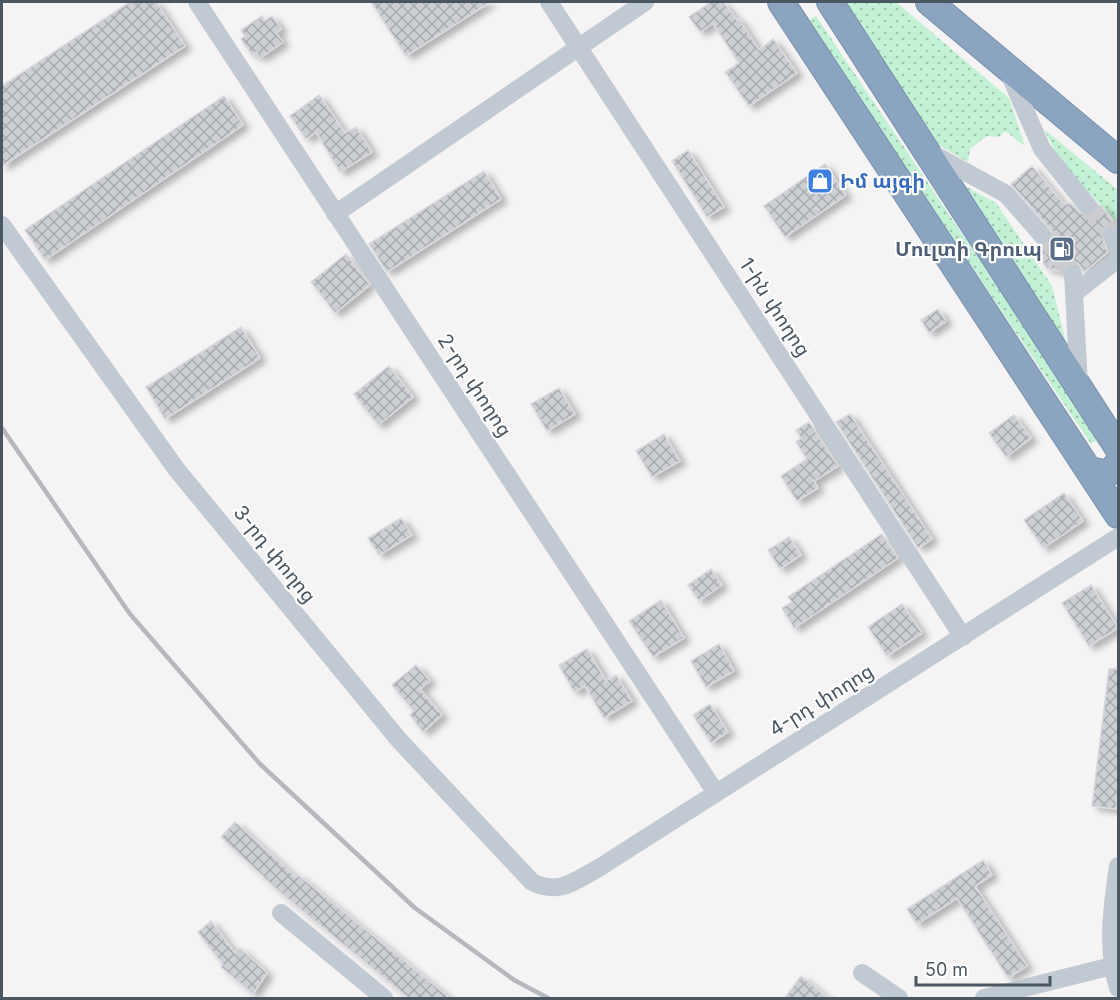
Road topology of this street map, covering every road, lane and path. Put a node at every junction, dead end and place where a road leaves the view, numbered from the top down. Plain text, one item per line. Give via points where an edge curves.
1 (197, 2) edge
2 (549, 2) edge
3 (645, 2) edge
4 (830, 2) edge
5 (929, 2) edge
6 (787, 5) edge
7 (580, 48) junction
8 (1006, 67) junction
9 (927, 151) junction
10 (1119, 160) edge
11 (1087, 205) tunnel mouth
12 (335, 214) junction
13 (2, 225) edge
14 (1042, 235) tunnel mouth
15 (1119, 259) edge
16 (1079, 387) junction
17 (1119, 448) edge
18 (1119, 464) edge
19 (1089, 470) junction
20 (1119, 515) edge
21 (1119, 537) edge
22 (963, 638) junction
23 (716, 793) junction
24 (1119, 866) edge
25 (542, 887) joint
26 (281, 913) dead end
27 (1112, 966) junction
28 (862, 973) dead end
29 (1119, 988) edge
30 (384, 999) edge
31 (899, 999) edge
32 (984, 999) edge

1 - 12 street, 2-րդ փողոց
2 - 7 street, 1-ին փողոց
3 - 7 street
4 - 9 highway
5 - 8 highway
6 - 19 highway
7 - 12 street
7 - 22 street, 1-ին փողոց
8 - 10 highway
8 - 11 street via 1042,149
9 - 14 street via 1006,194
9 - 16 highway
12 - 23 street, 2-րդ փողոց
13 - 25 street, 3-րդ փողոց via 177,470 399,740 532,882
15 - 16 street via 1074,283
16 - 17 highway
18 - 19 highway via 1107,474
19 - 20 highway
21 - 22 street, 4-րդ փողոց
22 - 23 street, 4-րդ փողոց
23 - 25 street, 4-րդ փողոց via 597,869 555,889
24 - 27 street via 1111,929
26 - 30 street
27 - 29 street
27 - 32 street
28 - 31 street

